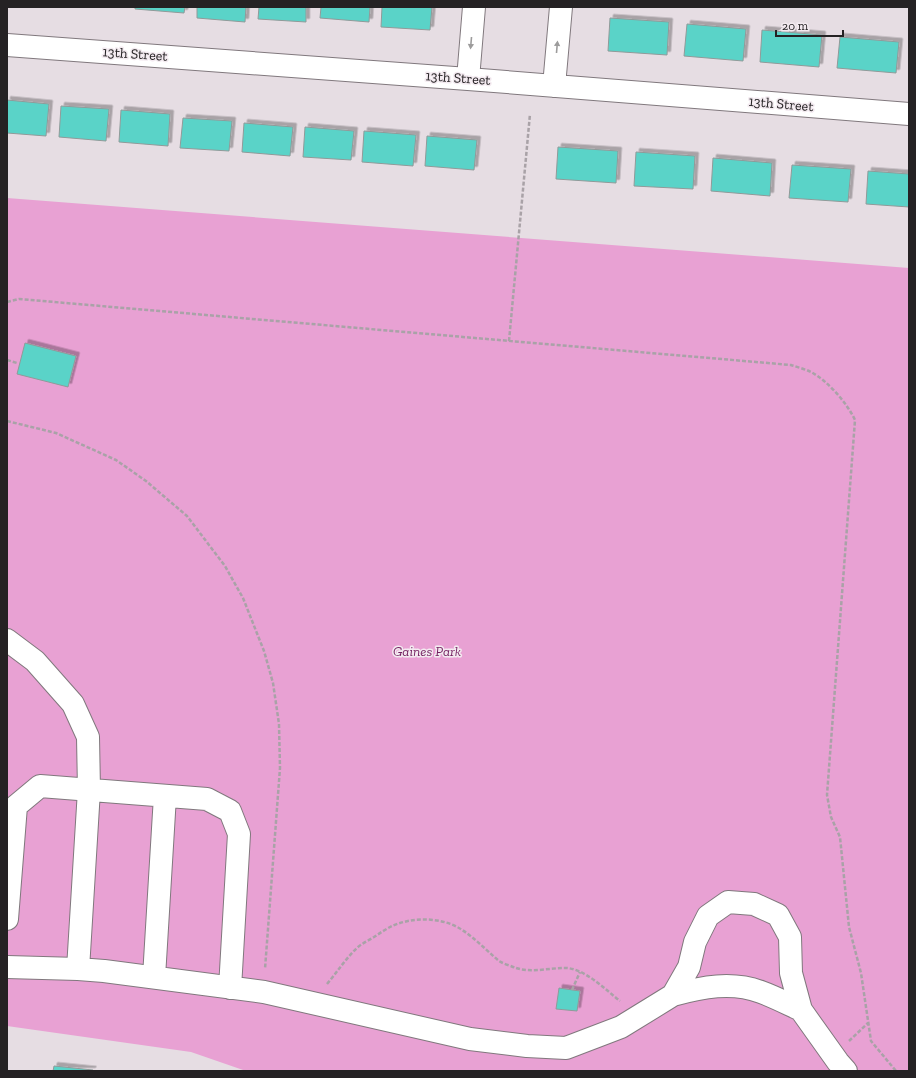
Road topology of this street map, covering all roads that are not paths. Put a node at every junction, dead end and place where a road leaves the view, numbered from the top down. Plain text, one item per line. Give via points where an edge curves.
1 (474, 7) edge
2 (561, 7) edge
3 (7, 44) edge
4 (468, 79) junction
5 (554, 86) junction
6 (909, 114) edge
7 (7, 640) edge
8 (88, 790) junction
9 (165, 796) junction
10 (7, 919) edge
11 (7, 967) edge
12 (78, 969) junction
13 (154, 977) junction
14 (230, 988) junction
15 (673, 995) junction
16 (801, 1010) junction
17 (846, 1071) edge

1 -> 4 street
5 -> 2 street
3 - 4 street, 13th Street
4 - 5 street, 13th Street
5 - 6 street, 13th Street
7 - 8 street via 35,661 73,704 88,736
8 - 9 street
8 - 10 street via 40,786 16,806
8 - 12 street
9 - 13 street
9 - 14 street via 207,799 230,811 239,834
11 - 12 street
12 - 13 street
13 - 14 street
14 - 15 street via 264,992 470,1039 566,1048 621,1028
15 - 16 street via 710,986 737,987 760,992
15 - 16 street via 689,967 695,942 708,916 728,902 754,904 778,915 790,937 791,973
16 - 17 street

